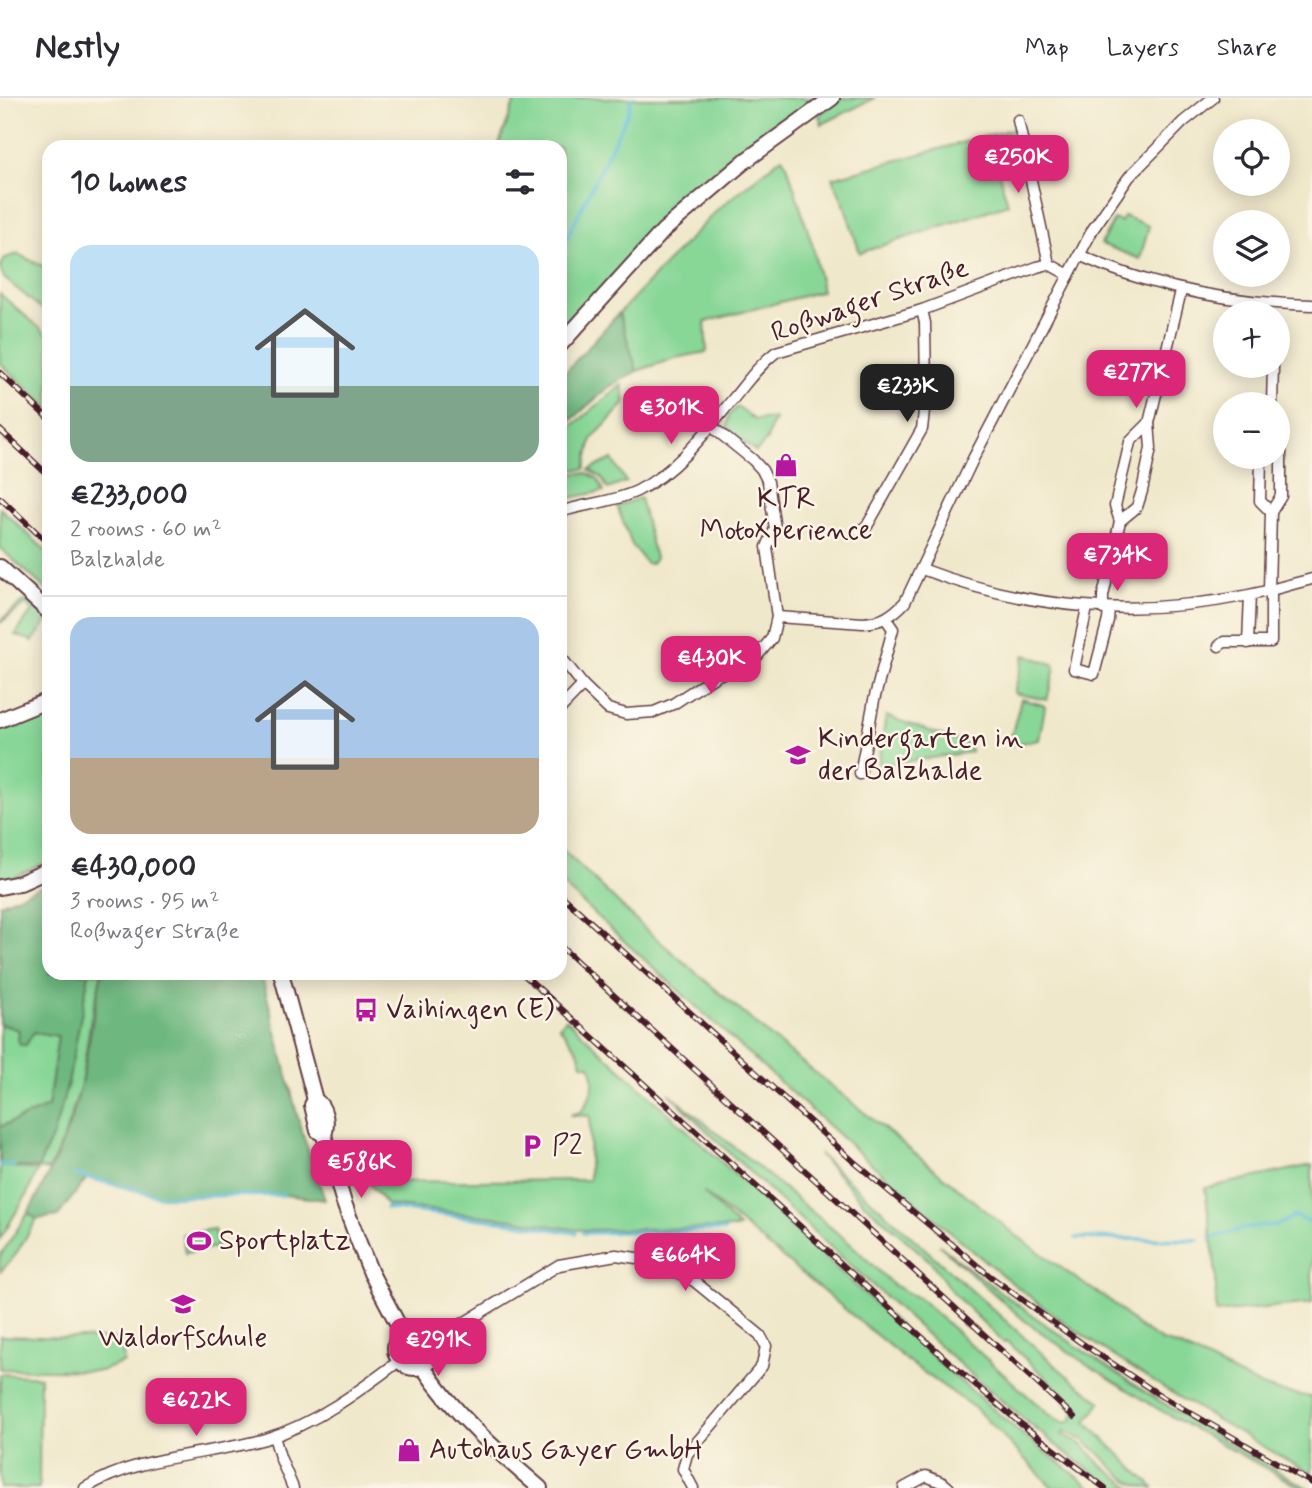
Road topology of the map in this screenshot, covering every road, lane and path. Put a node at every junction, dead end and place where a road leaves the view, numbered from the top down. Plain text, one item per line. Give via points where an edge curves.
1 (832, 98) edge
2 (1213, 98) edge
3 (1018, 120) dead end
4 (1079, 255) junction
5 (1049, 264) junction
6 (1069, 275) junction
7 (1181, 291) junction
8 (1234, 301) edge
9 (1312, 305) edge
10 (1290, 307) edge
11 (922, 310) junction
12 (567, 337) edge
13 (1149, 423) junction
14 (711, 426) junction
15 (1261, 469) edge
16 (1281, 469) edge
17 (567, 511) edge
18 (1271, 512) junction
19 (1119, 521) junction
20 (859, 531) dead end
21 (0, 567) edge
22 (922, 569) junction
23 (1312, 579) edge
24 (1270, 589) junction
25 (1250, 595) junction
26 (42, 606) edge
27 (1087, 608) junction
28 (1106, 609) junction
29 (777, 617) junction
30 (886, 619) junction
31 (1248, 643) junction
32 (1219, 646) dead end
33 (567, 665) edge
34 (583, 685) junction
35 (567, 702) edge
36 (42, 703) edge
37 (0, 720) edge
38 (860, 774) dead end
39 (42, 873) edge
40 (0, 887) edge
41 (283, 980) edge
42 (402, 1332) junction
43 (434, 1341) junction
44 (399, 1361) junction
45 (423, 1367) junction
46 (274, 1436) junction
47 (85, 1488) edge
48 (293, 1488) edge
49 (540, 1488) edge
50 (693, 1488) edge
51 (904, 1488) edge
52 (949, 1488) edge

1 - 12 main road via 745,161 664,230
2 - 4 street via 1182,122 1129,177
3 - 5 street
4 - 6 street
4 - 7 street
5 - 6 street
5 - 11 street, Roßwager Straße
6 - 22 street via 973,459
7 - 8 street
7 - 13 street
9 - 10 street
11 - 14 street, Roßwager Straße via 776,352
11 - 20 street via 926,393 922,429 867,526
13 - 19 street via 1130,442 1115,506
13 - 19 street via 1151,448 1142,491 1137,507
14 - 17 street, Roßwager Straße via 673,466 638,491
14 - 29 street via 753,460 768,482 775,529 767,547
15 - 18 street via 1261,501
16 - 18 street via 1280,496
18 - 24 street
19 - 28 street via 1103,596
21 - 26 main road
22 - 27 street via 999,593
22 - 30 street via 905,602
23 - 24 street
24 - 25 street
24 - 31 street via 1271,642
25 - 28 street via 1172,607
25 - 31 street
27 - 28 street
27 - 28 street via 1074,669 1094,674 1108,620
29 - 30 street via 863,623
29 - 34 street via 772,638 753,661 700,684 654,712 626,714 608,709
30 - 38 street via 893,629
31 - 32 street
33 - 34 street
34 - 35 street
36 - 37 main road
39 - 40 main road
41 - 42 main road via 315,1100 318,1131 324,1135 359,1243
42 - 43 main road via 416,1328
42 - 44 main road via 394,1346
43 - 45 main road via 433,1356
43 - 50 street via 559,1265 616,1255 657,1261 694,1280 760,1335 766,1346 762,1366 687,1454 683,1469
44 - 45 main road via 410,1368
44 - 46 street via 338,1404
45 - 49 main road via 472,1425
46 - 47 street via 148,1462
46 - 48 street
51 - 52 street via 926,1476

